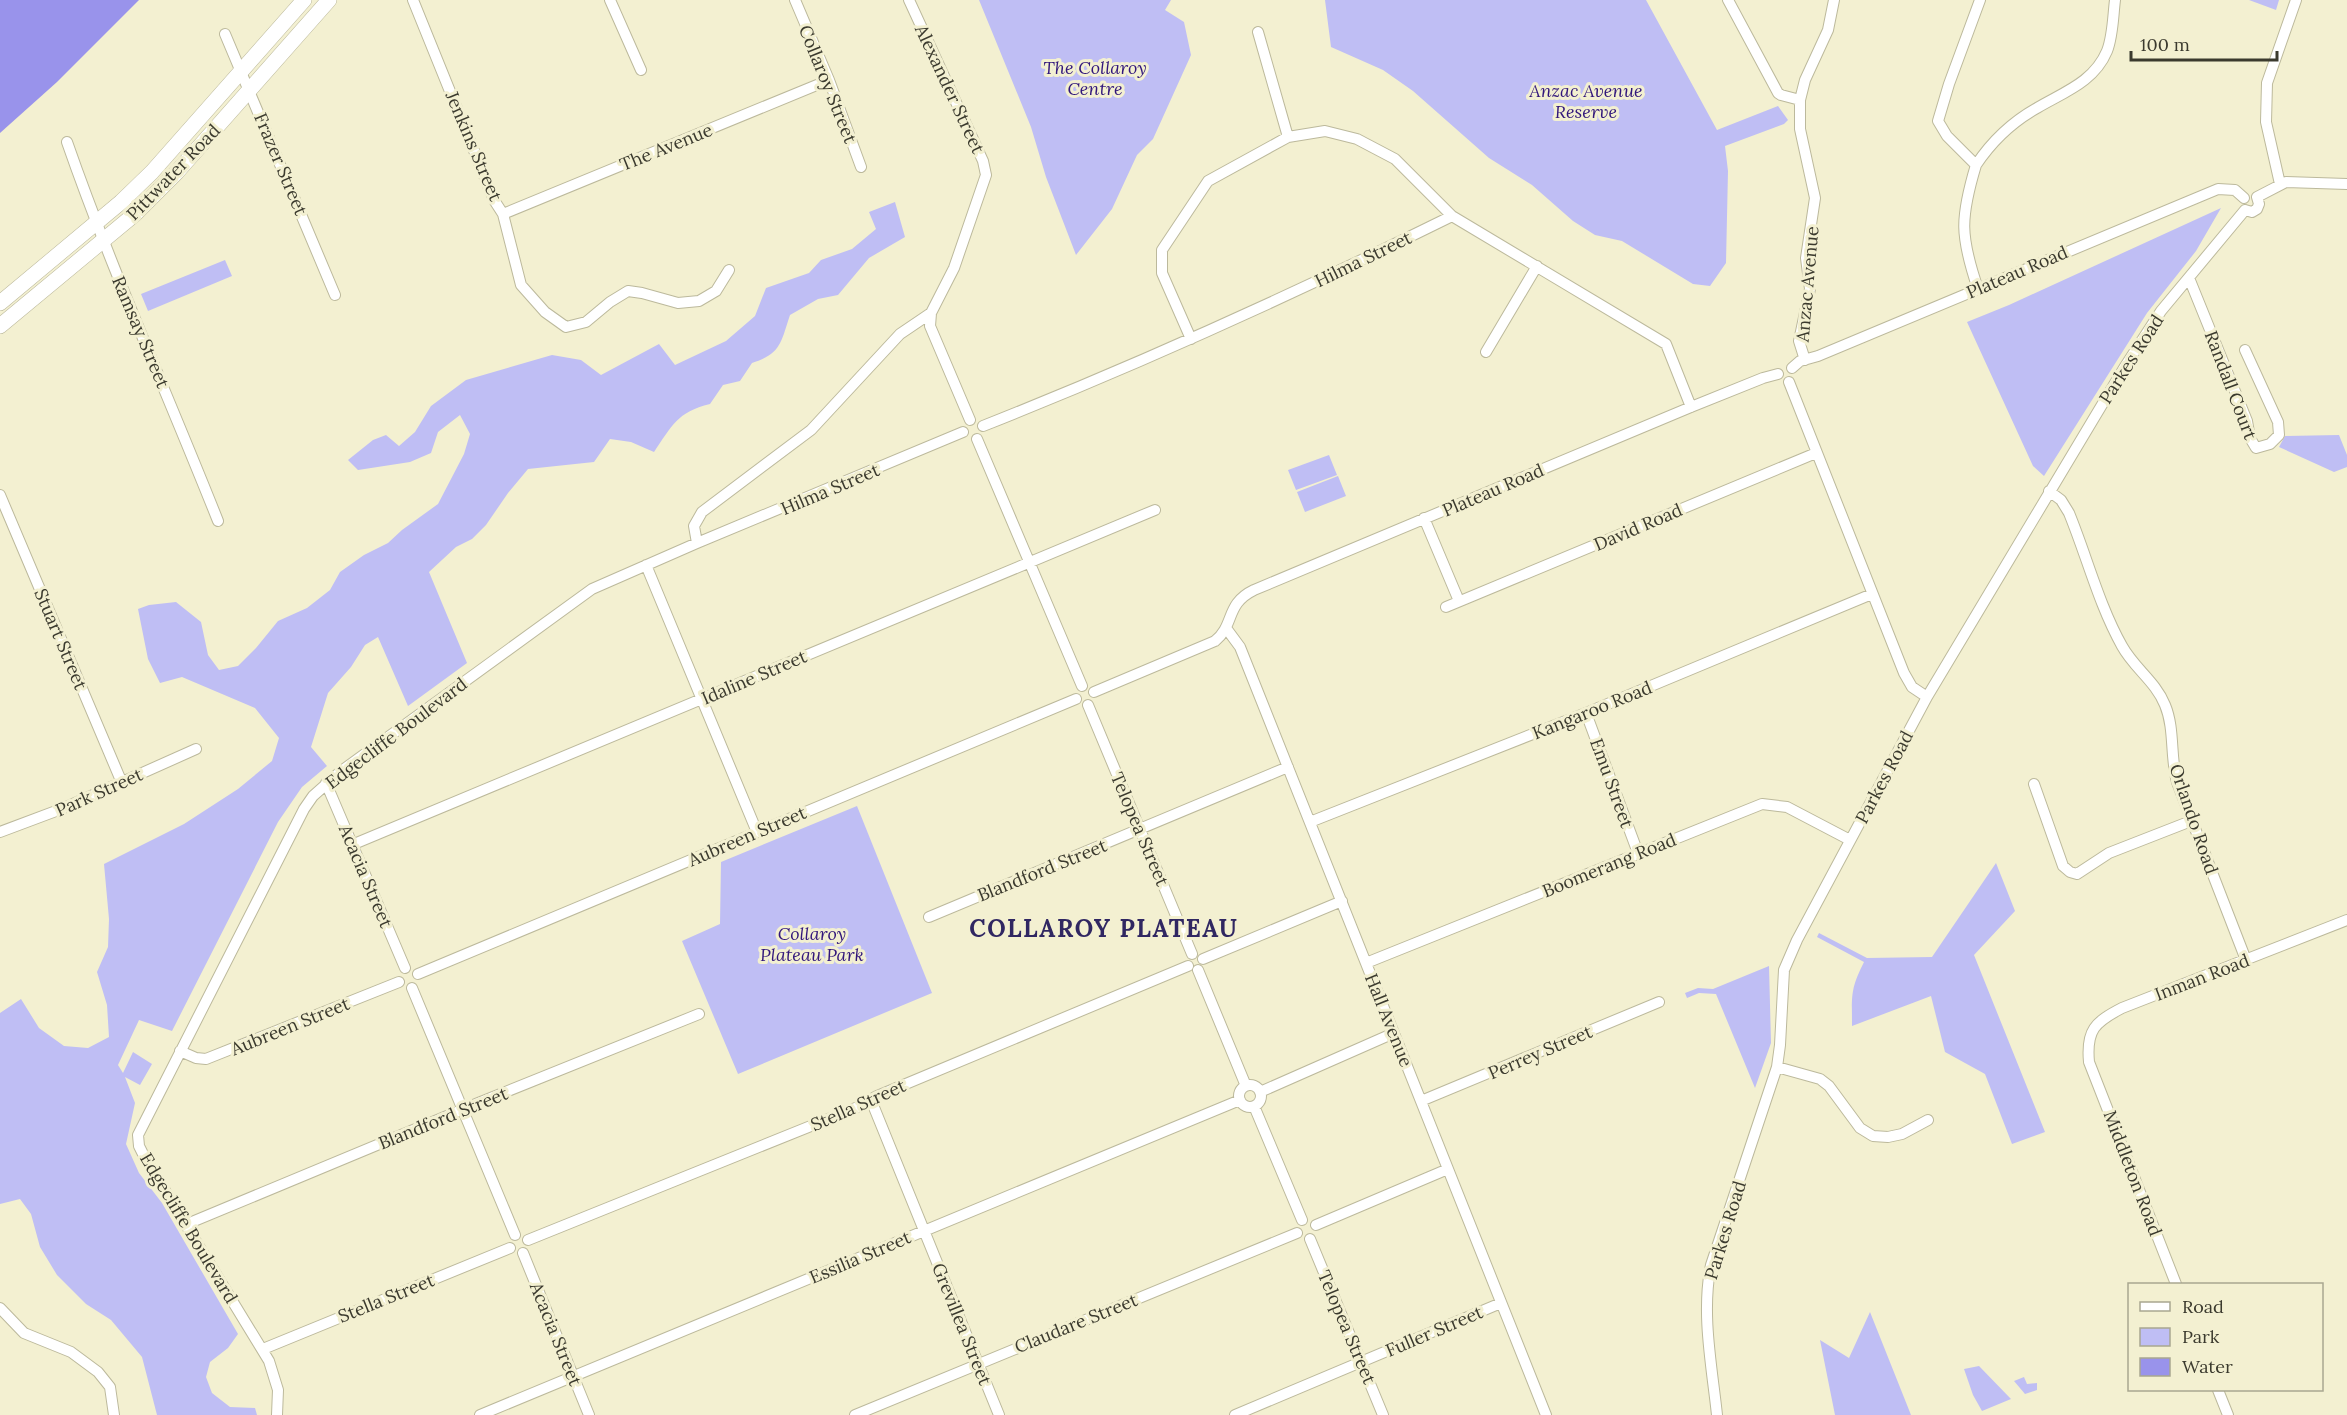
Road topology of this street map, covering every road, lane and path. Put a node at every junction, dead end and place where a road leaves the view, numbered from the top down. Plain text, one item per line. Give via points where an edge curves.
1 (304, 0) edge
2 (329, 0) edge
3 (413, 0) edge
4 (610, 0) edge
5 (795, 0) edge
6 (909, 0) edge
7 (1728, 0) edge
8 (1833, 0) edge
9 (1980, 0) edge
10 (2115, 0) edge
11 (2296, 0) edge
12 (1258, 32) dead end
13 (225, 34) dead end
14 (641, 70) dead end
15 (241, 71) junction
16 (829, 80) junction
17 (249, 90) junction
18 (1800, 100) junction
19 (1288, 137) junction
20 (67, 142) dead end
21 (1976, 165) junction
22 (861, 167) dead end
23 (2280, 184) junction
24 (2347, 184) edge
25 (2257, 197) junction
26 (2244, 198) junction
27 (2245, 210) junction
28 (503, 214) junction
29 (1452, 216) junction
30 (96, 224) junction
31 (102, 242) junction
32 (1537, 266) junction
33 (729, 270) dead end
34 (2189, 278) junction
35 (1978, 289) junction
36 (335, 295) dead end
37 (0, 303) edge
38 (931, 313) junction
39 (0, 326) edge
40 (1191, 339) junction
41 (2245, 350) dead end
42 (1486, 352) dead end
43 (1805, 360) junction
44 (1792, 368) junction
45 (1778, 374) junction
46 (1789, 382) junction
47 (1691, 407) junction
48 (970, 420) junction
49 (983, 426) junction
50 (963, 432) junction
51 (977, 439) junction
52 (1816, 453) junction
53 (2049, 491) junction
54 (0, 495) edge
55 (1155, 510) dead end
56 (1424, 518) junction
57 (218, 521) dead end
58 (697, 543) junction
59 (1029, 562) junction
60 (646, 565) junction
61 (1872, 594) junction
62 (1459, 601) junction
63 (1446, 607) dead end
64 (1226, 628) junction
65 (1082, 686) junction
66 (1094, 692) junction
67 (1927, 698) junction
68 (702, 699) junction
69 (1076, 699) junction
70 (1088, 705) junction
71 (1586, 713) junction
72 (196, 749) dead end
73 (1288, 767) junction
74 (122, 783) junction
75 (326, 783) junction
76 (2034, 784) dead end
77 (2191, 820) junction
78 (1310, 822) junction
79 (1140, 829) junction
80 (0, 832) edge
81 (757, 832) junction
82 (1850, 840) junction
83 (354, 844) junction
84 (1638, 854) junction
85 (1342, 901) junction
86 (929, 917) dead end
87 (2347, 920) edge
88 (1192, 954) junction
89 (1203, 958) junction
90 (2246, 960) junction
91 (1366, 963) junction
92 (405, 968) junction
93 (1193, 968) junction
94 (418, 974) junction
95 (399, 982) junction
96 (412, 988) junction
97 (1659, 1002) dead end
98 (699, 1014) dead end
99 (1394, 1034) junction
100 (180, 1051) junction
101 (2089, 1062) joint
102 (1776, 1067) junction
103 (1246, 1086) junction
104 (1260, 1092) junction
105 (872, 1100) junction
106 (1240, 1100) junction
107 (1421, 1101) junction
108 (1254, 1106) junction
109 (464, 1109) junction
110 (1928, 1120) dead end
111 (1448, 1169) junction
112 (1302, 1220) junction
113 (187, 1224) junction
114 (1316, 1225) junction
115 (923, 1230) junction
116 (1297, 1233) junction
117 (515, 1235) junction
118 (1310, 1239) junction
119 (528, 1240) junction
120 (510, 1248) junction
121 (523, 1253) junction
122 (2176, 1283) edge
123 (1501, 1303) junction
124 (0, 1308) edge
125 (263, 1349) junction
126 (1362, 1362) junction
127 (978, 1363) junction
128 (573, 1376) junction
129 (2219, 1391) edge
130 (114, 1415) edge
131 (277, 1415) edge
132 (480, 1415) edge
133 (590, 1415) edge
134 (855, 1415) edge
135 (999, 1415) edge
136 (1235, 1415) edge
137 (1383, 1415) edge
138 (1546, 1415) edge
139 (1717, 1415) edge
140 (2228, 1415) edge

1 - 15 highway, Pittwater Road
2 - 17 highway, Pittwater Road
3 - 28 street, Jenkins Street
4 - 14 street
5 - 16 street, Collaroy Street
6 - 38 street, Alexander Street via 986,175 954,268
7 - 18 street via 1778,93
8 - 18 street, Anzac Avenue via 1828,30
9 - 21 street via 1938,121
10 - 21 street via 2108,50 2092,75 2008,128
11 - 23 street via 2267,83 2266,122
12 - 19 street
13 - 15 street, Frazer Street
15 - 17 street, Frazer Street
15 - 30 highway, Pittwater Road via 152,172
16 - 22 street, Collaroy Street
16 - 28 street, The Avenue
17 - 31 highway, Pittwater Road via 168,181
17 - 36 street, Frazer Street
18 - 43 street, Anzac Avenue via 1800,129 1815,198 1806,258 1810,288 1799,341
19 - 29 street via 1325,131 1357,139 1395,159
19 - 40 street via 1208,181 1162,250 1162,273
20 - 30 street, Ramsay Street
21 - 35 street via 1966,200 1963,232
23 - 24 street
23 - 25 street
25 - 26 street via 2249,194
25 - 27 street via 2257,209
26 - 27 street
26 - 35 street, Plateau Road via 2235,190 2218,189
27 - 34 street, Parkes Road
28 - 33 street, Jenkins Street via 521,285 545,312 566,327 586,322 628,291 678,303 699,301 716,291
29 - 32 street
29 - 40 street, Hilma Street
30 - 31 street, Ramsay Street
30 - 37 highway, Pittwater Road
31 - 39 highway, Pittwater Road
31 - 57 street, Ramsay Street
32 - 42 street
32 - 47 street via 1666,344
34 - 41 street, Randall Court via 2256,448 2270,444 2279,435 2278,423
34 - 53 street, Parkes Road via 2142,338
35 - 43 street, Plateau Road
38 - 48 street via 930,326
38 - 58 street via 900,334 811,430 702,512 694,525
40 - 49 street, Hilma Street
43 - 44 street, Plateau Road
44 - 45 street via 1783,367
44 - 46 street via 1794,376
45 - 46 street via 1781,381
45 - 47 street, Plateau Road
46 - 52 street
47 - 56 street, Plateau Road
48 - 49 street
48 - 50 street
49 - 51 street
50 - 51 street via 967,438
50 - 58 street, Hilma Street
51 - 59 street
52 - 61 street
52 - 62 street, David Road
53 - 67 street, Parkes Road
53 - 77 street, Orlando Road via 2069,513 2124,650 2165,705 2172,763
54 - 74 street, Stuart Street
55 - 59 street, Idaline Street
56 - 62 street
56 - 64 street, Plateau Road via 1248,593 1236,602
58 - 60 street, Edgecliffe Boulevard
59 - 65 street
59 - 68 street, Idaline Street
60 - 68 street
60 - 75 street, Edgecliffe Boulevard via 586,593
61 - 67 street via 1909,683
61 - 71 street, Kangaroo Road
62 - 63 street, David Road
64 - 66 street via 1215,641
64 - 73 street, Hall Avenue via 1240,647
65 - 66 street
65 - 69 street via 1076,690
66 - 70 street via 1094,700
67 - 82 street, Parkes Road
68 - 81 street
68 - 83 street, Idaline Street
69 - 70 street via 1081,705
69 - 81 street, Aubreen Street
70 - 79 street, Telopea Street
71 - 78 street, Kangaroo Road
71 - 84 street, Emu Street
72 - 74 street, Park Street
73 - 78 street, Hall Avenue
73 - 79 street, Blandford Street
74 - 80 street, Park Street
75 - 83 street, Acacia Street
75 - 100 street, Edgecliffe Boulevard via 294,825
76 - 77 street via 2063,866 2077,874 2109,853
77 - 90 street, Orlando Road
78 - 85 street, Hall Avenue
79 - 86 street, Blandford Street
79 - 88 street, Telopea Street
81 - 94 street, Aubreen Street
82 - 84 street, Boomerang Road via 1786,807 1762,804
82 - 102 street, Parkes Road via 1784,970
83 - 92 street, Acacia Street
84 - 91 street, Boomerang Road
85 - 89 street
85 - 91 street, Hall Avenue
87 - 90 street, Inman Road
88 - 89 street
88 - 93 street via 1187,961
89 - 93 street via 1203,967
90 - 101 street, Inman Road via 2103,1018 2091,1035
91 - 99 street, Hall Avenue
92 - 94 street
92 - 95 street via 399,974
93 - 103 street
93 - 105 street, Stella Street
94 - 96 street via 418,983
95 - 96 street via 404,988
95 - 100 street, Aubreen Street via 206,1059
96 - 109 street
97 - 107 street, Perrey Street
98 - 109 street, Blandford Street
99 - 104 street
99 - 107 street, Hall Avenue
100 - 113 street, Edgecliffe Boulevard via 138,1131 138,1140 145,1158
101 - 122 street, Middleton Road
102 - 110 street via 1820,1079 1860,1128 1873,1136 1902,1134
102 - 139 street, Parkes Road via 1707,1281
103 - 104 street via 1256,1087
103 - 106 street
104 - 108 street via 1259,1102
105 - 115 street, Grevillea Street
105 - 119 street, Stella Street
106 - 108 street
106 - 115 street, Essilia Street
107 - 111 street, Hall Avenue
108 - 112 street
109 - 113 street, Blandford Street
109 - 117 street
111 - 114 street
111 - 123 street, Hall Avenue
112 - 114 street via 1311,1220
112 - 116 street via 1297,1224
113 - 125 street, Edgecliffe Boulevard
114 - 118 street via 1315,1235
115 - 127 street, Grevillea Street
115 - 128 street, Essilia Street
116 - 118 street
116 - 127 street, Claudare Street
117 - 119 street via 524,1235
117 - 120 street via 509,1242
118 - 126 street, Telopea Street
119 - 121 street
120 - 121 street
120 - 125 street, Stella Street
121 - 128 street, Acacia Street
123 - 126 street, Fuller Street
123 - 138 street, Hall Avenue
124 - 130 street via 24,1333 71,1352 98,1372 110,1387
125 - 131 street, Edgecliffe Boulevard via 279,1390
126 - 136 street, Fuller Street
126 - 137 street, Telopea Street
127 - 134 street, Claudare Street
127 - 135 street, Grevillea Street
128 - 132 street, Essilia Street
128 - 133 street, Acacia Street
129 - 140 street

